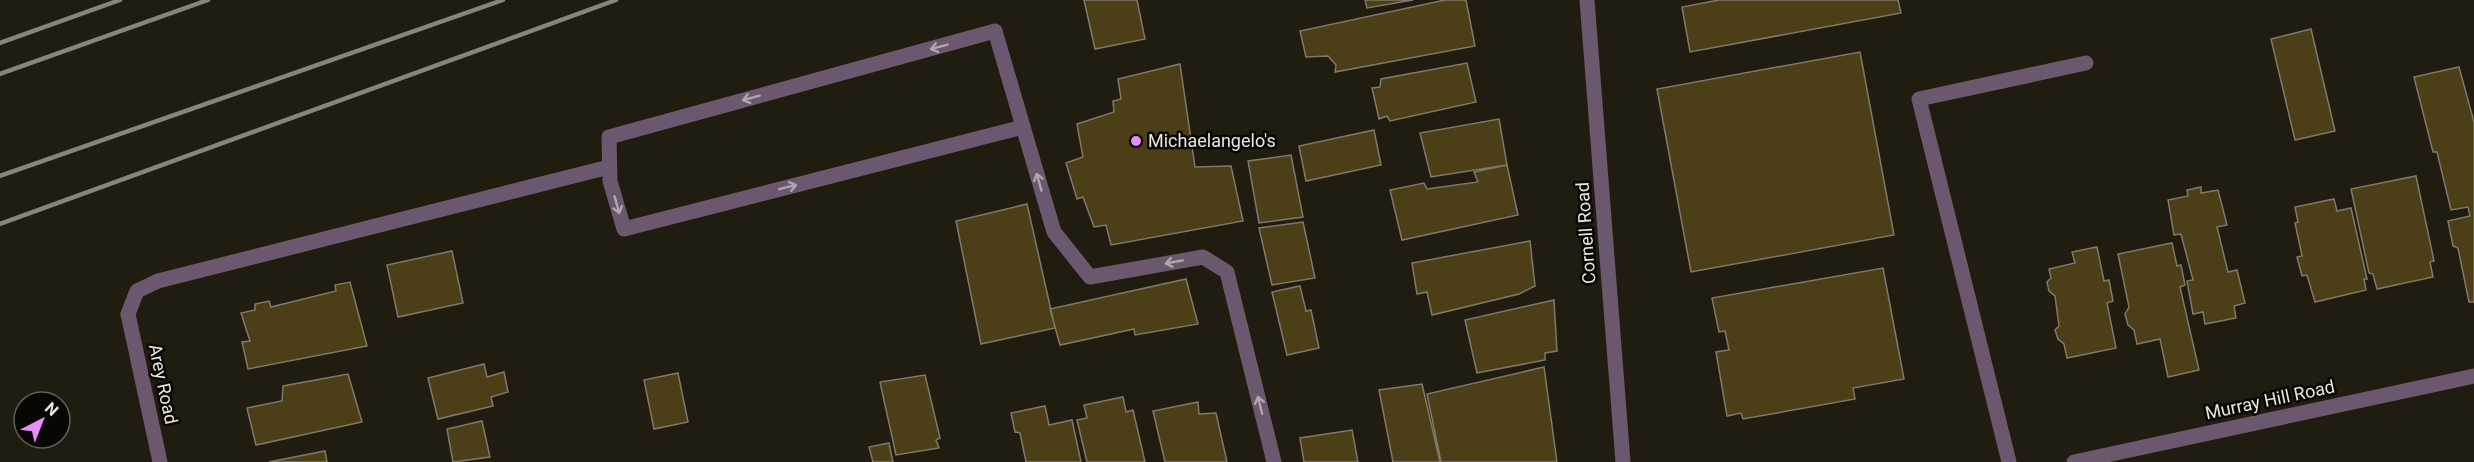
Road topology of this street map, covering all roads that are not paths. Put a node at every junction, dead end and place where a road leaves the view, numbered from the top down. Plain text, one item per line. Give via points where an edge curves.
1 (1587, 0) edge
2 (2086, 63) dead end
3 (1023, 127) junction
4 (609, 167) junction
5 (2474, 376) edge
6 (160, 462) edge
7 (1274, 462) edge
8 (1623, 462) edge
9 (2009, 462) edge
10 (2074, 462) edge

1 - 8 street, Cornell Road
2 - 9 street via 1919,99
4 -> 3 street via 624,229
3 -> 4 street via 995,31 609,137
7 -> 3 street via 1227,272 1203,257 1090,277 1054,232
4 - 6 street, Arey Road via 158,281 137,291 128,314
5 - 10 street, Murray Hill Road

